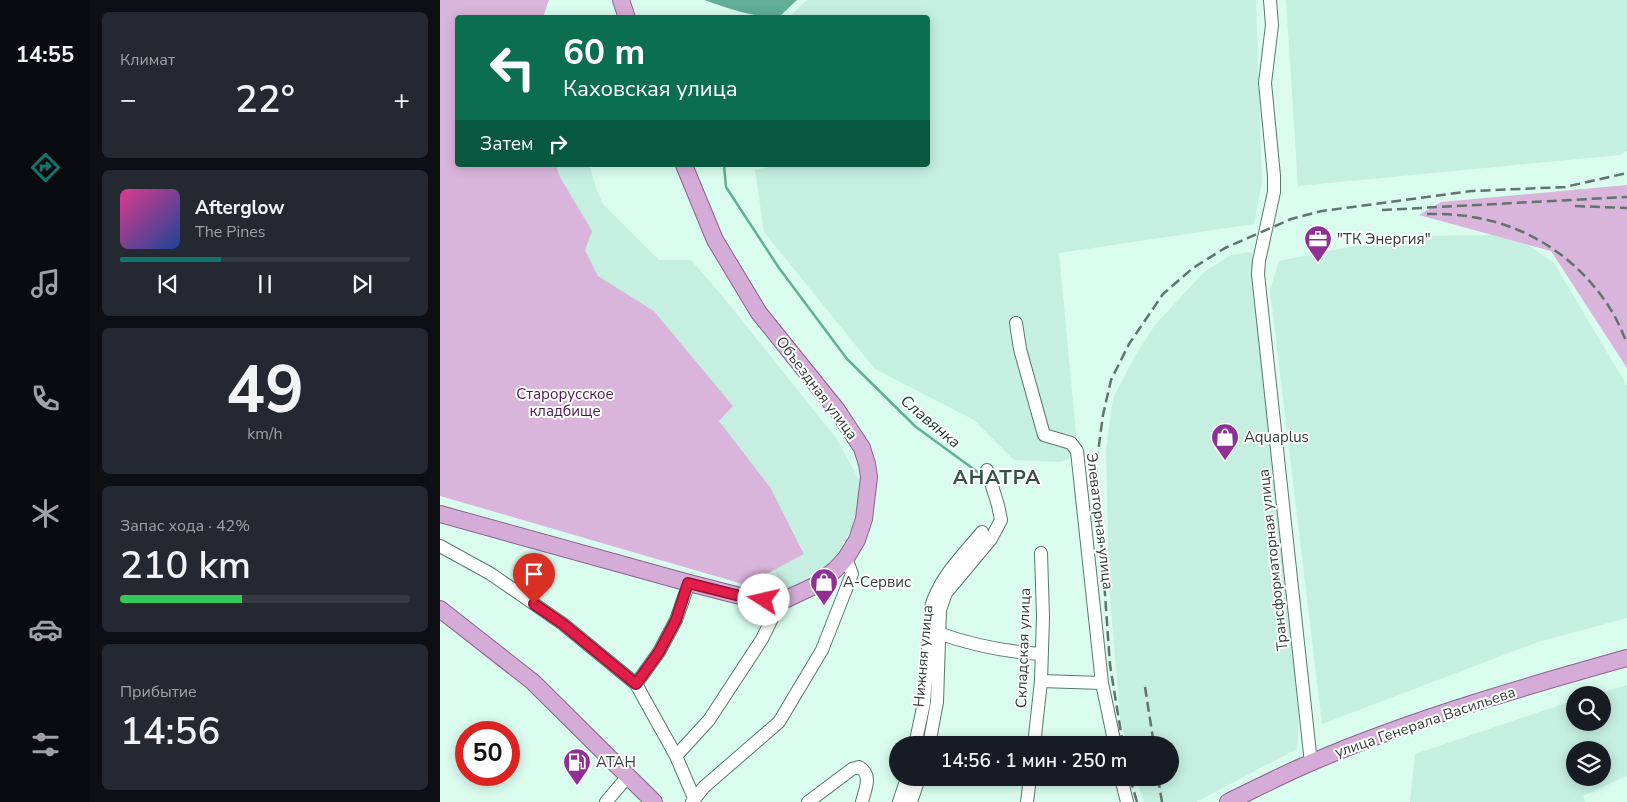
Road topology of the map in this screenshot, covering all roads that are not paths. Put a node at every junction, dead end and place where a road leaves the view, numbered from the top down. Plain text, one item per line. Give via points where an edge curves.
1 (621, 0) edge
2 (1270, 0) edge
3 (626, 15) edge
4 (685, 167) edge
5 (1016, 323) dead end
6 (987, 470) dead end
7 (440, 514) edge
8 (982, 532) dead end
9 (440, 546) edge
10 (1041, 552) dead end
11 (846, 558) junction
12 (688, 583) junction
13 (780, 602) junction
14 (440, 609) edge
15 (938, 633) junction
16 (1042, 654) junction
17 (1627, 658) edge
18 (1041, 681) junction
19 (1102, 683) junction
20 (636, 684) junction
21 (917, 736) edge
22 (930, 736) edge
23 (1035, 736) edge
24 (1113, 736) edge
25 (676, 756) junction
26 (1311, 763) junction
27 (628, 776) junction
28 (904, 786) edge
29 (916, 786) edge
30 (1029, 786) edge
31 (1123, 786) edge
32 (693, 800) edge
33 (606, 802) edge
34 (654, 802) edge
35 (808, 802) edge
36 (862, 802) edge
37 (899, 802) edge
38 (911, 802) edge
39 (1028, 802) edge
40 (1126, 802) edge
41 (1228, 802) edge

1 - 3 main road
2 - 26 street, Трансформаторная улица via 1272,25 1266,87 1274,192 1258,274
4 - 11 main road, Объездная улица via 715,240 759,313 837,410 862,448 869,477 864,519
5 - 19 street, Элеваторная улица via 1044,435 1071,443 1077,451
6 - 15 street, Нижняя улица via 1001,520 991,539 946,593 940,610
7 - 12 main road
8 - 21 street, Нижняя улица via 940,584 933,599 924,703
9 - 20 street via 491,574 555,618
10 - 16 street, Складская улица
11 - 13 main road, Объездная улица via 814,586
11 - 32 street via 852,574 822,650 779,722
12 - 13 main road via 748,598
12 - 20 street via 676,620 659,652
13 - 25 street via 762,639 709,720
14 - 27 main road via 533,682
15 - 16 street via 985,647
15 - 22 street, Нижняя улица via 936,702
16 - 18 street, Складская улица
17 - 26 main road, улица Генерала Васильева via 1402,727
18 - 19 street
18 - 23 street, Складская улица
19 - 24 street, Элеваторная улица
20 - 25 street
25 - 32 street
26 - 41 main road, улица Генерала Васильева
27 - 33 street
27 - 34 main road
28 - 37 street
29 - 38 street
30 - 39 street
31 - 40 street
35 - 36 street via 859,767 865,770 868,782

